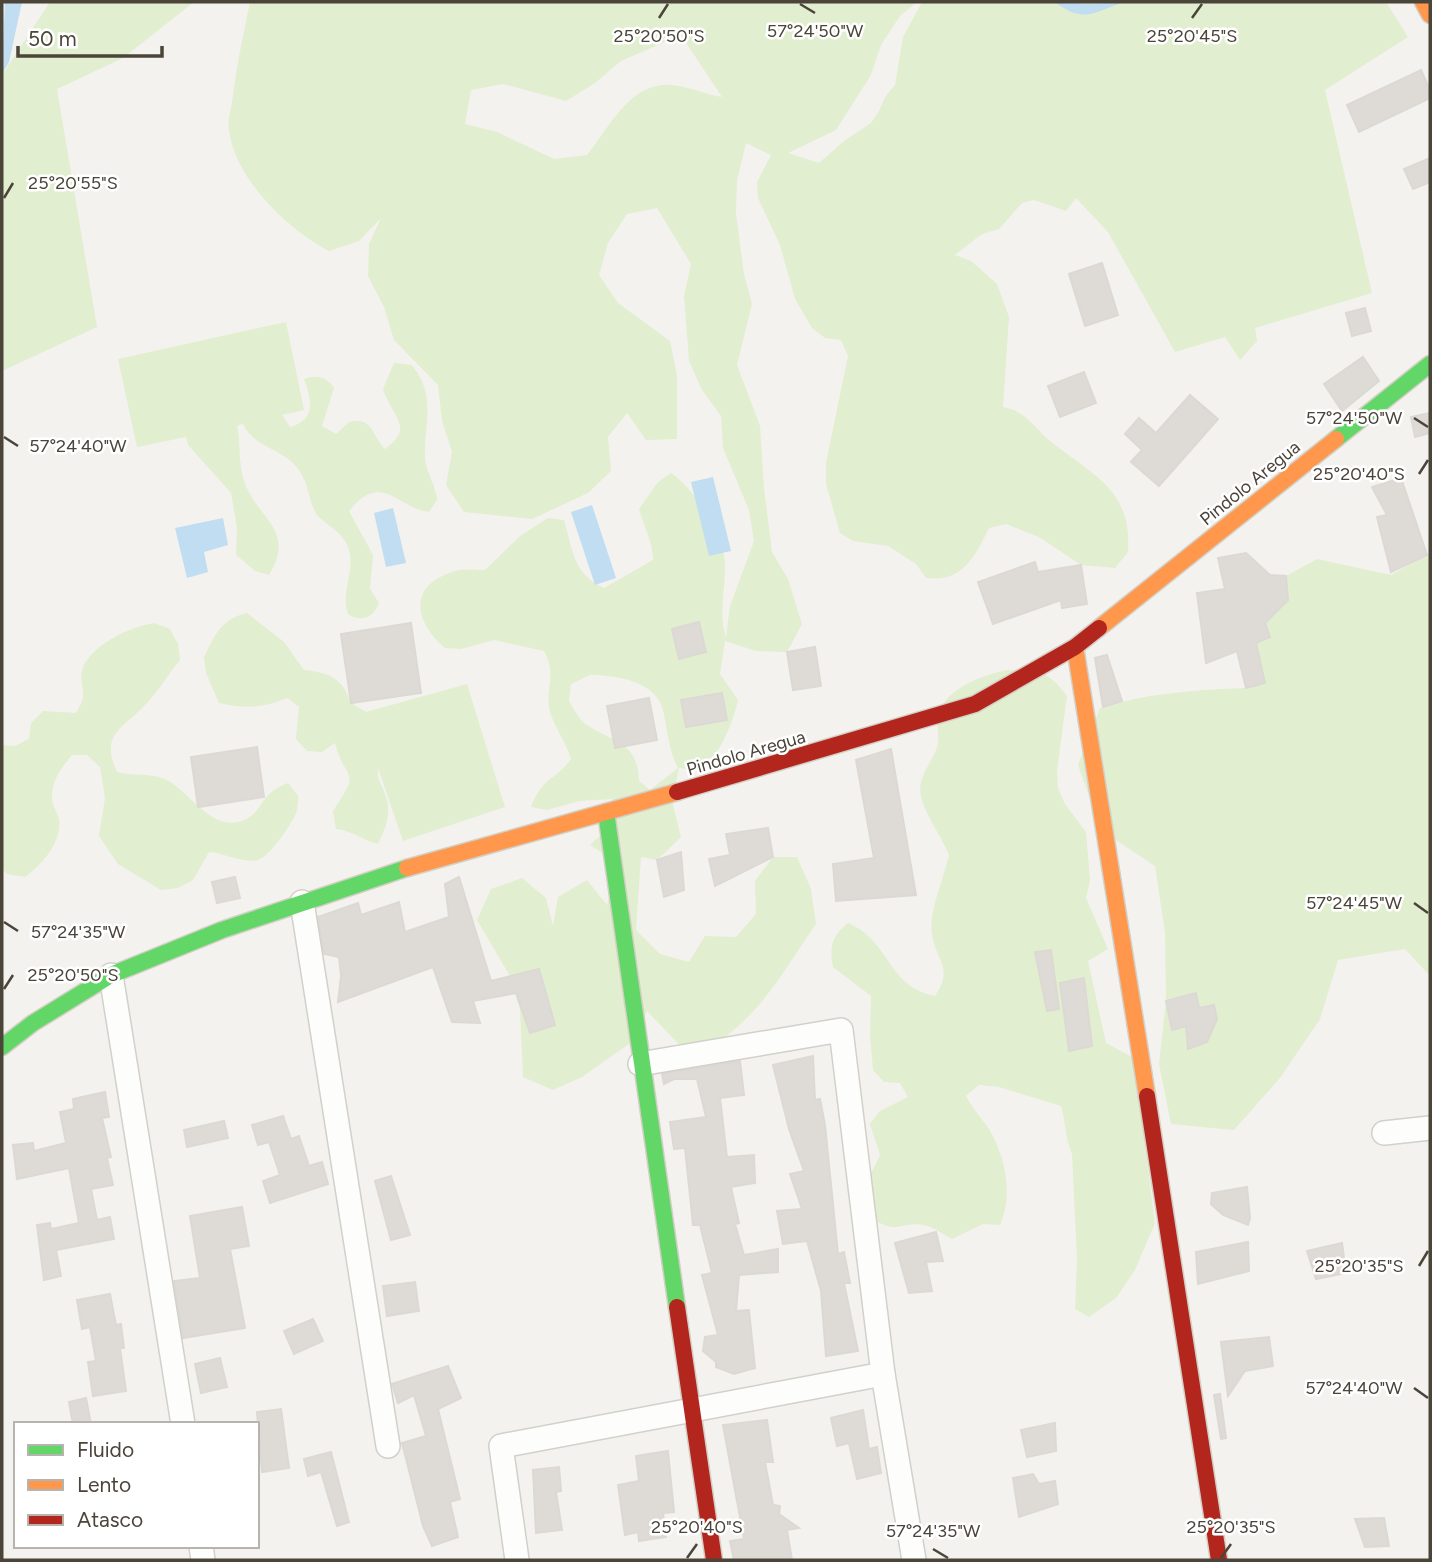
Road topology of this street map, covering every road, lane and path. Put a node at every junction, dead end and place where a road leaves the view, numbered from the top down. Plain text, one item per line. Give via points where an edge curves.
1 (1423, 2) edge
2 (1430, 15) edge
3 (1430, 364) edge
4 (1075, 647) junction
5 (606, 812) junction
6 (302, 902) junction
7 (111, 975) junction
8 (2, 1047) edge
9 (640, 1064) junction
10 (1430, 1128) edge
11 (1384, 1133) dead end
12 (883, 1374) junction
13 (691, 1410) junction
14 (183, 1422) edge
15 (388, 1446) dead end
16 (517, 1560) edge
17 (714, 1560) edge
18 (914, 1560) edge
19 (1219, 1560) edge

1 - 2 street
3 - 4 street, Pindolo Aregua
4 - 5 street, Pindolo Aregua via 975,704
4 - 19 street
5 - 6 street, Pindolo Aregua
5 - 9 street
6 - 7 street, Pindolo Aregua
6 - 15 street
7 - 8 street, Pindolo Aregua
7 - 14 street
9 - 12 street via 841,1030
9 - 13 street
10 - 11 street
12 - 13 street
12 - 18 street
13 - 16 street via 501,1446
13 - 17 street

